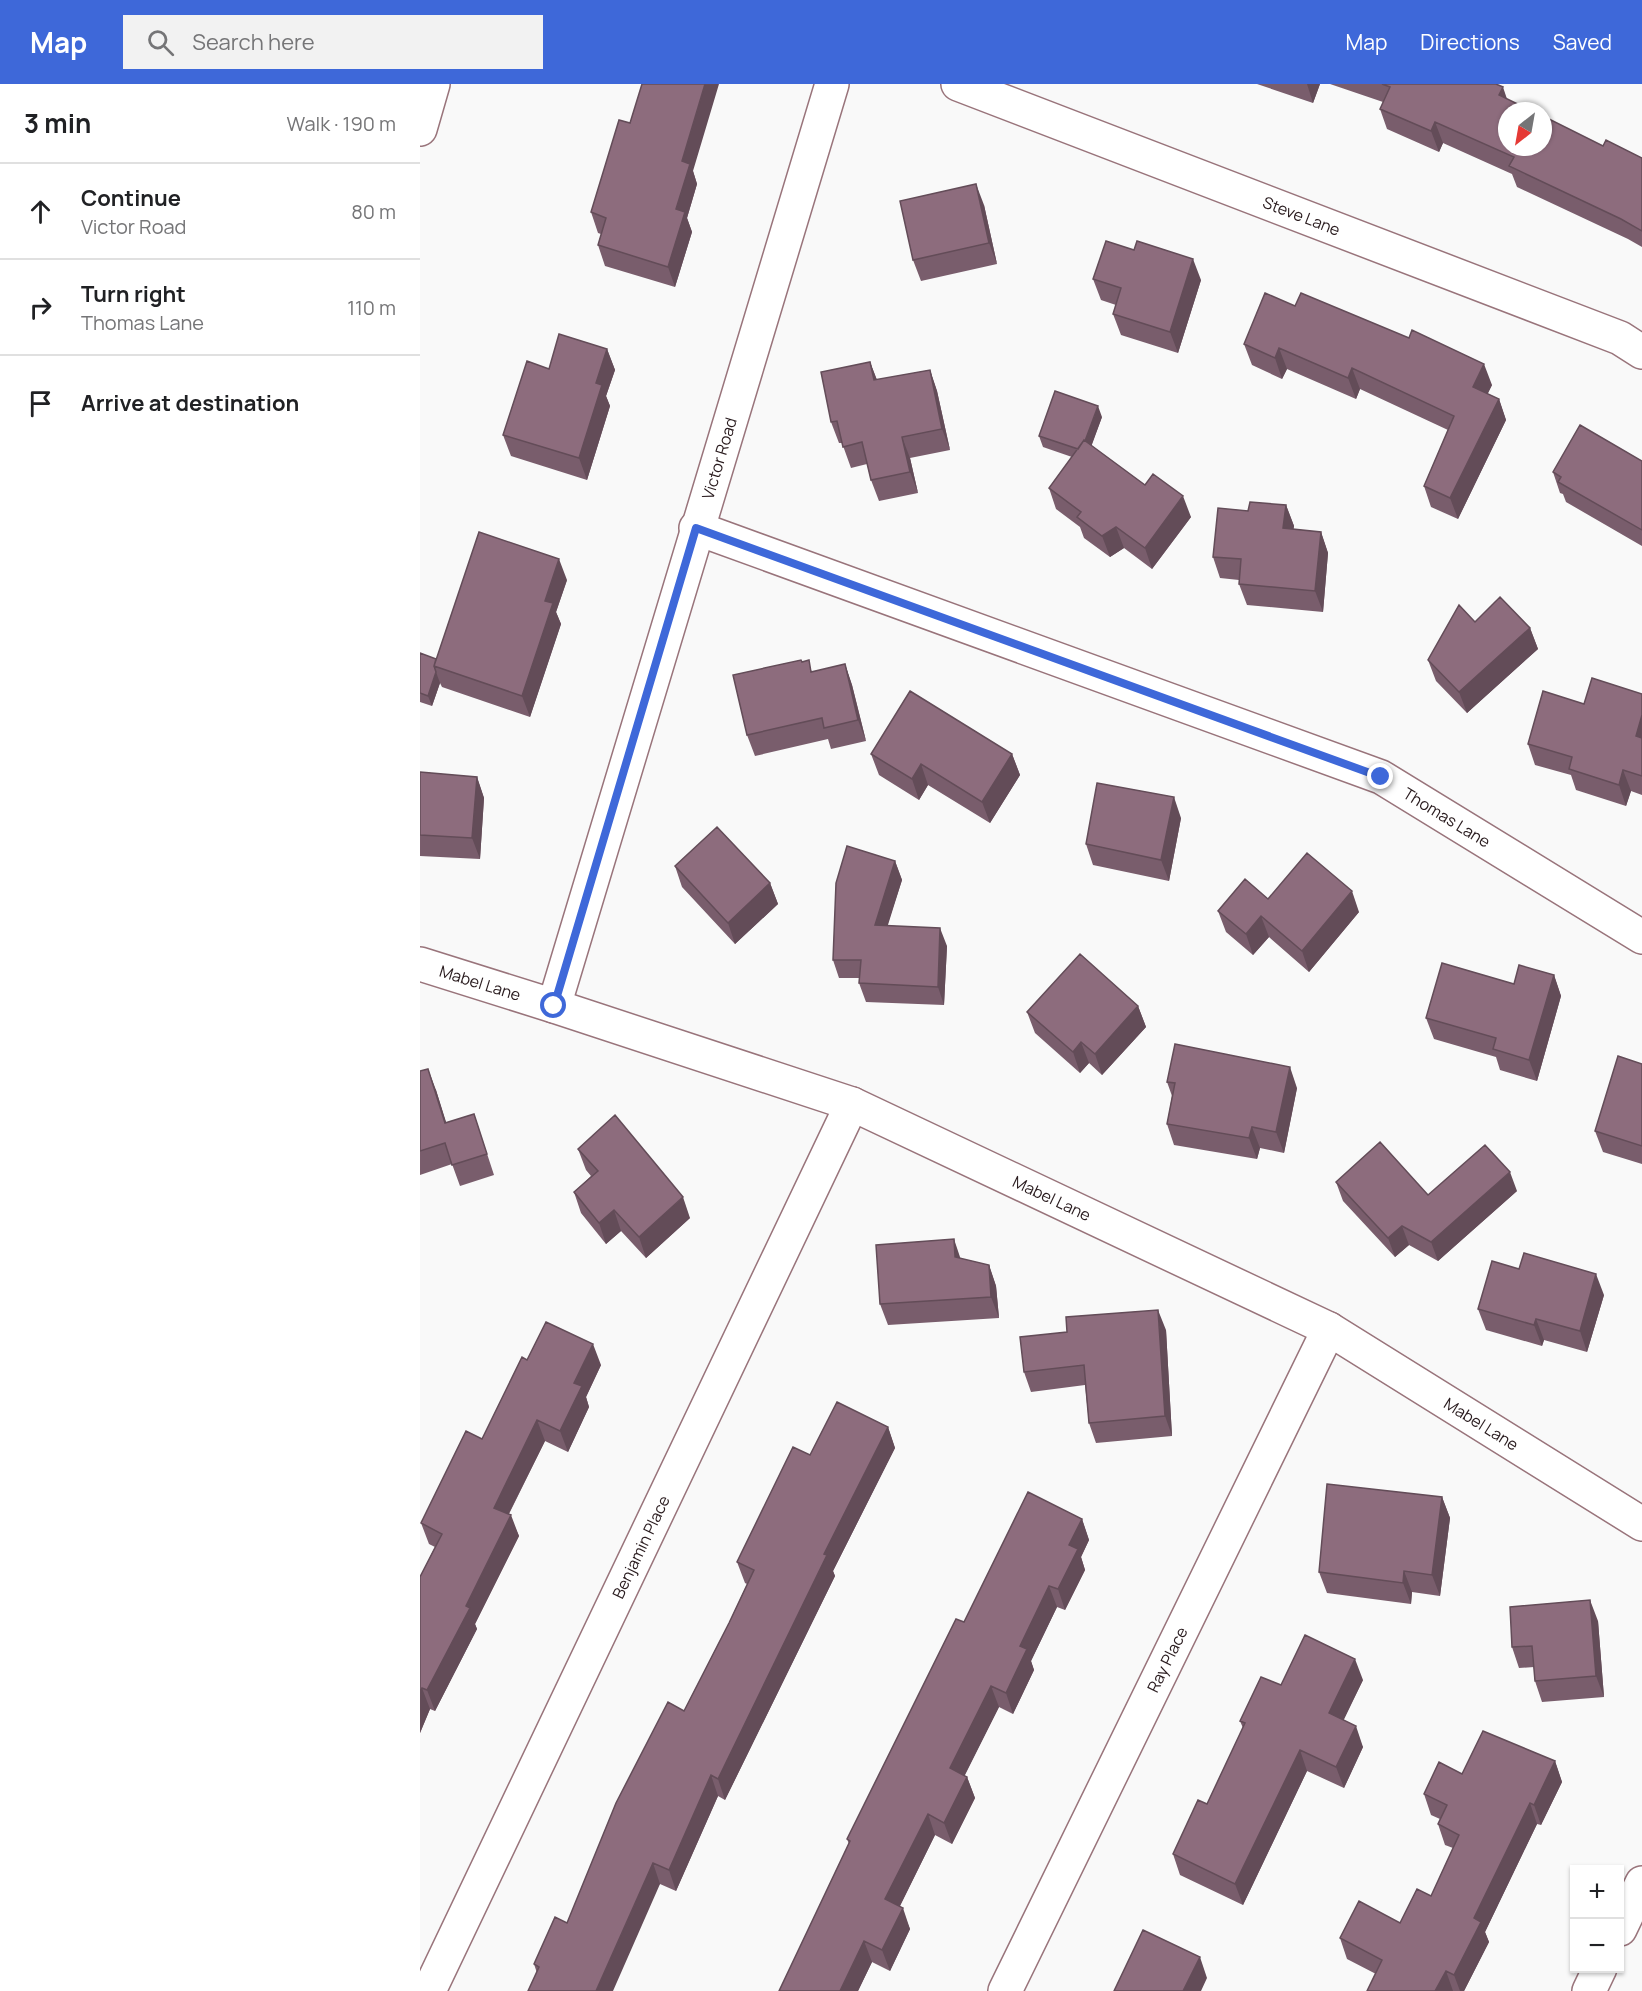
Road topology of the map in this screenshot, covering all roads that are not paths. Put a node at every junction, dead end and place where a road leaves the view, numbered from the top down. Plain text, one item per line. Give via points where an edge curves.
1 (433, 84) edge
2 (832, 84) edge
3 (958, 84) edge
4 (420, 129) edge
5 (1642, 352) edge
6 (696, 528) junction
7 (1642, 937) edge
8 (420, 964) edge
9 (554, 1006) junction
10 (852, 1104) junction
11 (1329, 1329) junction
12 (1642, 1524) edge
13 (1642, 1883) edge
14 (1624, 1921) edge
15 (1598, 1973) edge
16 (429, 1991) edge
17 (1005, 1991) edge
18 (1589, 1991) edge

1 - 4 street
2 - 6 street, Victor Road
3 - 5 street, Steve Lane via 1620,338
6 - 7 street, Thomas Lane via 1381,777
6 - 9 street, Victor Road
8 - 9 street, Mabel Lane
9 - 10 street, Mabel Lane
10 - 11 street, Mabel Lane
10 - 16 street, Benjamin Place
11 - 12 street, Mabel Lane
11 - 17 street, Ray Place
13 - 14 street
15 - 18 street

